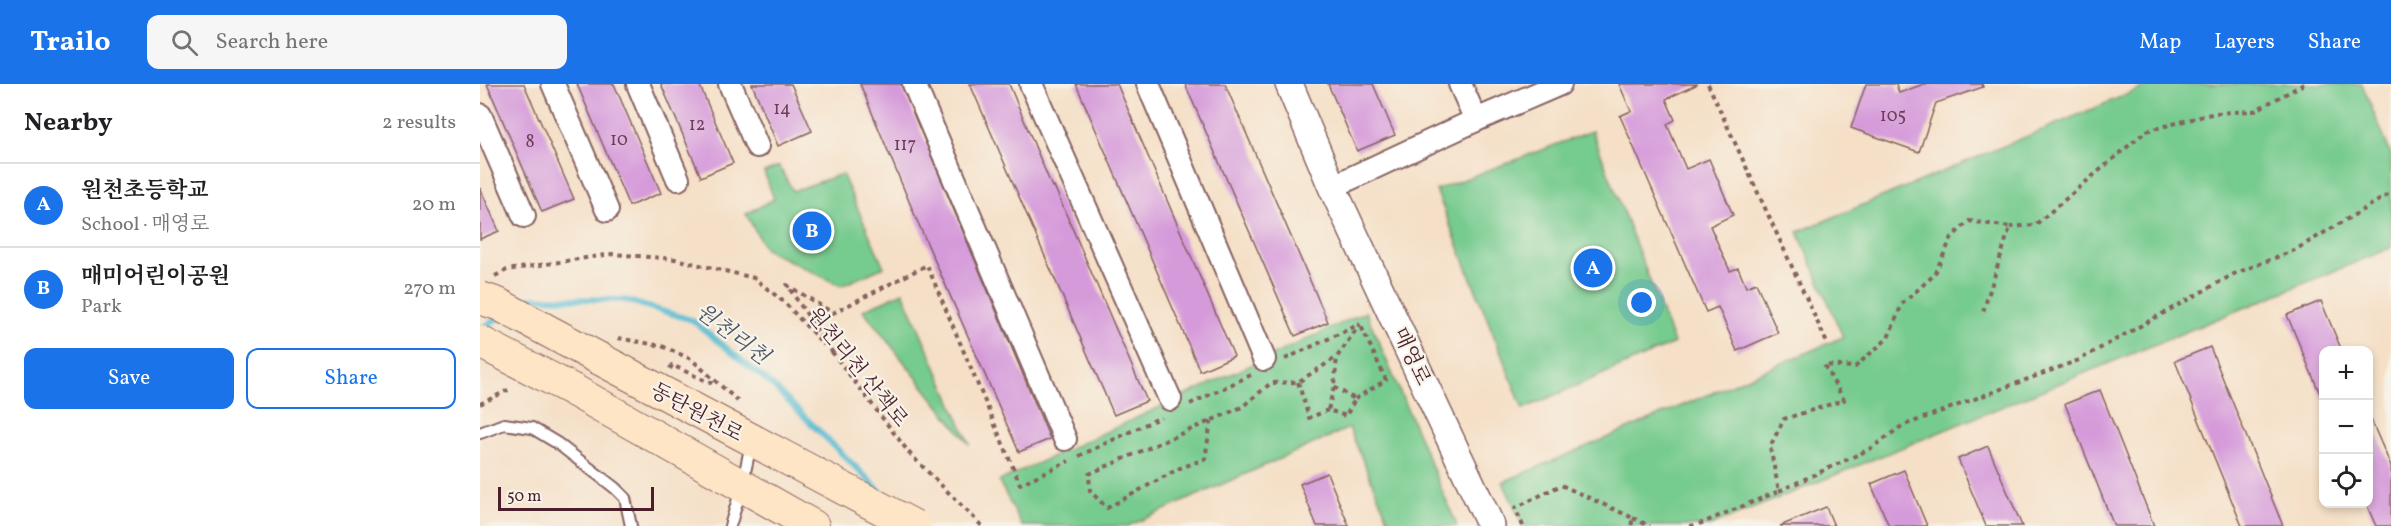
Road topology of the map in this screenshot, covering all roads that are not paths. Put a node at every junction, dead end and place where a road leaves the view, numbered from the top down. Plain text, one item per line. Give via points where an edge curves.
1 (553, 84) edge
2 (638, 84) edge
3 (730, 84) edge
4 (914, 84) edge
5 (1031, 84) edge
6 (1148, 84) edge
7 (1289, 84) edge
8 (1460, 84) edge
9 (1560, 84) edge
10 (480, 115) edge
11 (1476, 120) junction
12 (757, 146) dead end
13 (678, 179) dead end
14 (1332, 187) junction
15 (607, 210) dead end
16 (524, 216) dead end
17 (484, 289) edge
18 (480, 342) edge
19 (1264, 359) dead end
20 (1170, 399) dead end
21 (480, 433) edge
22 (1065, 439) dead end
23 (761, 446) junction
24 (742, 486) junction
25 (631, 526) edge
26 (730, 526) edge
27 (813, 526) edge
28 (914, 526) edge
29 (1491, 526) edge

1 - 15 street
2 - 13 street
3 - 12 street
4 - 22 street
5 - 20 street
6 - 19 street
7 - 14 street, 매영로
8 - 11 street
9 - 11 street
10 - 16 street
11 - 14 street
14 - 29 street, 매영로
17 - 23 main road, 동탄원천로, bridge via 498,304
18 - 24 main road, 동탄원천로, bridge
21 - 25 lane via 504,424 532,428 615,488 625,498
23 - 24 lane
23 - 28 main road, 동탄원천로, bridge
24 - 26 lane
24 - 27 main road, 동탄원천로

